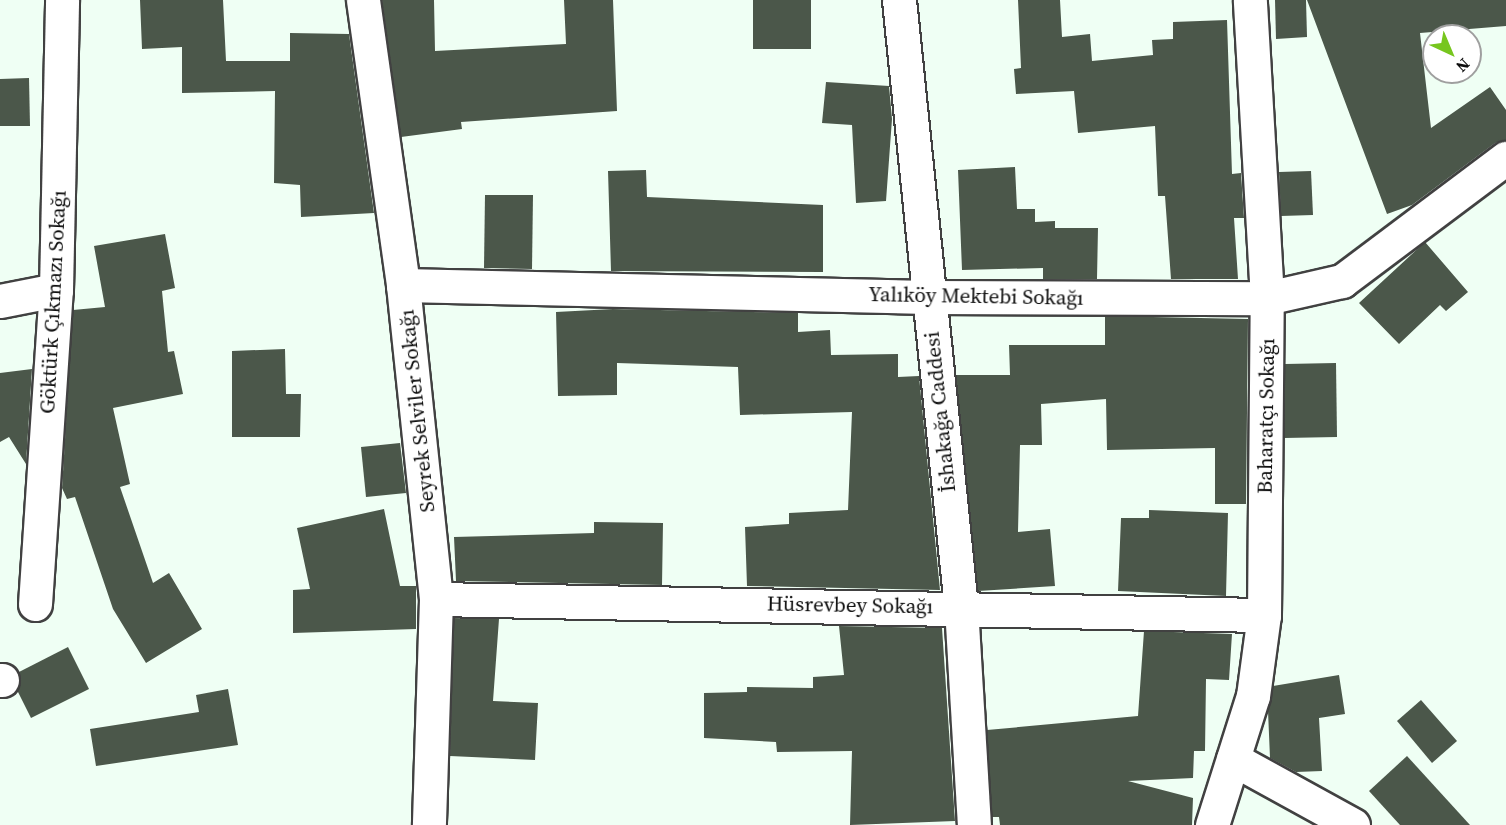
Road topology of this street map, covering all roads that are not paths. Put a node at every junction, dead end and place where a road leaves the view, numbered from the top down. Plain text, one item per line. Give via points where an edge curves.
1 (62, 0) edge
2 (363, 0) edge
3 (899, 0) edge
4 (1250, 0) edge
5 (1506, 158) edge
6 (404, 285) junction
7 (56, 290) junction
8 (928, 297) junction
9 (1267, 298) junction
10 (0, 301) edge
11 (436, 599) junction
12 (35, 604) dead end
13 (961, 607) junction
14 (1264, 615) junction
15 (1233, 759) junction
16 (429, 825) edge
17 (974, 825) edge
18 (1212, 825) edge
19 (1353, 825) edge

1 - 7 street, Göktürk Çıkmazı Sokağı
2 - 6 street, Seyrek Selviler Sokağı
3 - 8 street, İshakağa Caddesi
4 - 9 street, Baharatçı Sokağı
5 - 9 street, Yalıköy Mektebi Sokağı via 1342,281
6 - 8 street, Yalıköy Mektebi Sokağı
6 - 11 street, Seyrek Selviler Sokağı
7 - 10 street
7 - 12 street, Göktürk Çıkmazı Sokağı
8 - 9 street, Yalıköy Mektebi Sokağı
8 - 13 street, İshakağa Caddesi
9 - 14 street, Baharatçı Sokağı
11 - 13 street, Hüsrevbey Sokağı
11 - 16 street, Seyrek Selviler Sokağı
13 - 14 street, Hüsrevbey Sokağı
13 - 17 street, İshakağa Caddesi
14 - 15 street, Baharatçı Sokağı via 1253,696
15 - 18 street, Baharatçı Sokağı
15 - 19 street

